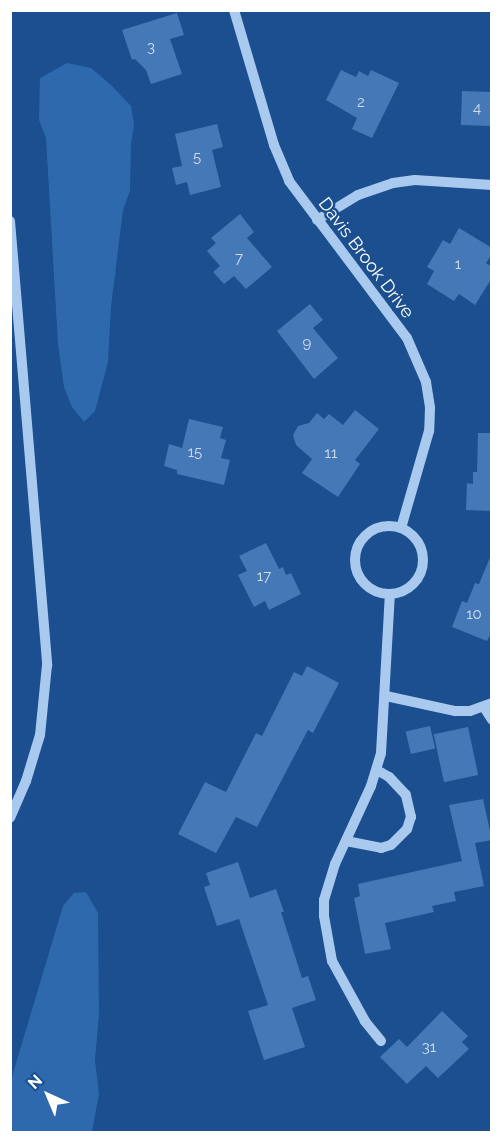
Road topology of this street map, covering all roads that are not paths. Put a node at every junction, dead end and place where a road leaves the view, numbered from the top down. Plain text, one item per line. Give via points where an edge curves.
1 (234, 10) edge
2 (492, 185) edge
3 (317, 220) junction
4 (10, 221) edge
5 (401, 528) junction
6 (390, 594) junction
7 (386, 696) junction
8 (488, 705) edge
9 (492, 720) edge
10 (377, 770) junction
11 (10, 818) edge
12 (346, 841) junction
13 (381, 1041) dead end

1 - 3 street, Davis Brook Drive via 280,164
2 - 3 street via 415,180 393,183 358,195
3 - 5 street, Davis Brook Drive via 406,338 426,382 429,431
4 - 11 street via 47,664 40,735
5 - 6 street via 418,542 422,570 410,587
5 - 6 street via 385,526 373,531 357,550 355,564 364,584
6 - 7 street
7 - 8 street via 455,711
7 - 10 street
8 - 9 street
10 - 12 street
10 - 12 street via 390,777 406,795 411,817 407,829 391,845 381,848
12 - 13 street via 324,900 326,932 338,977 372,1033

